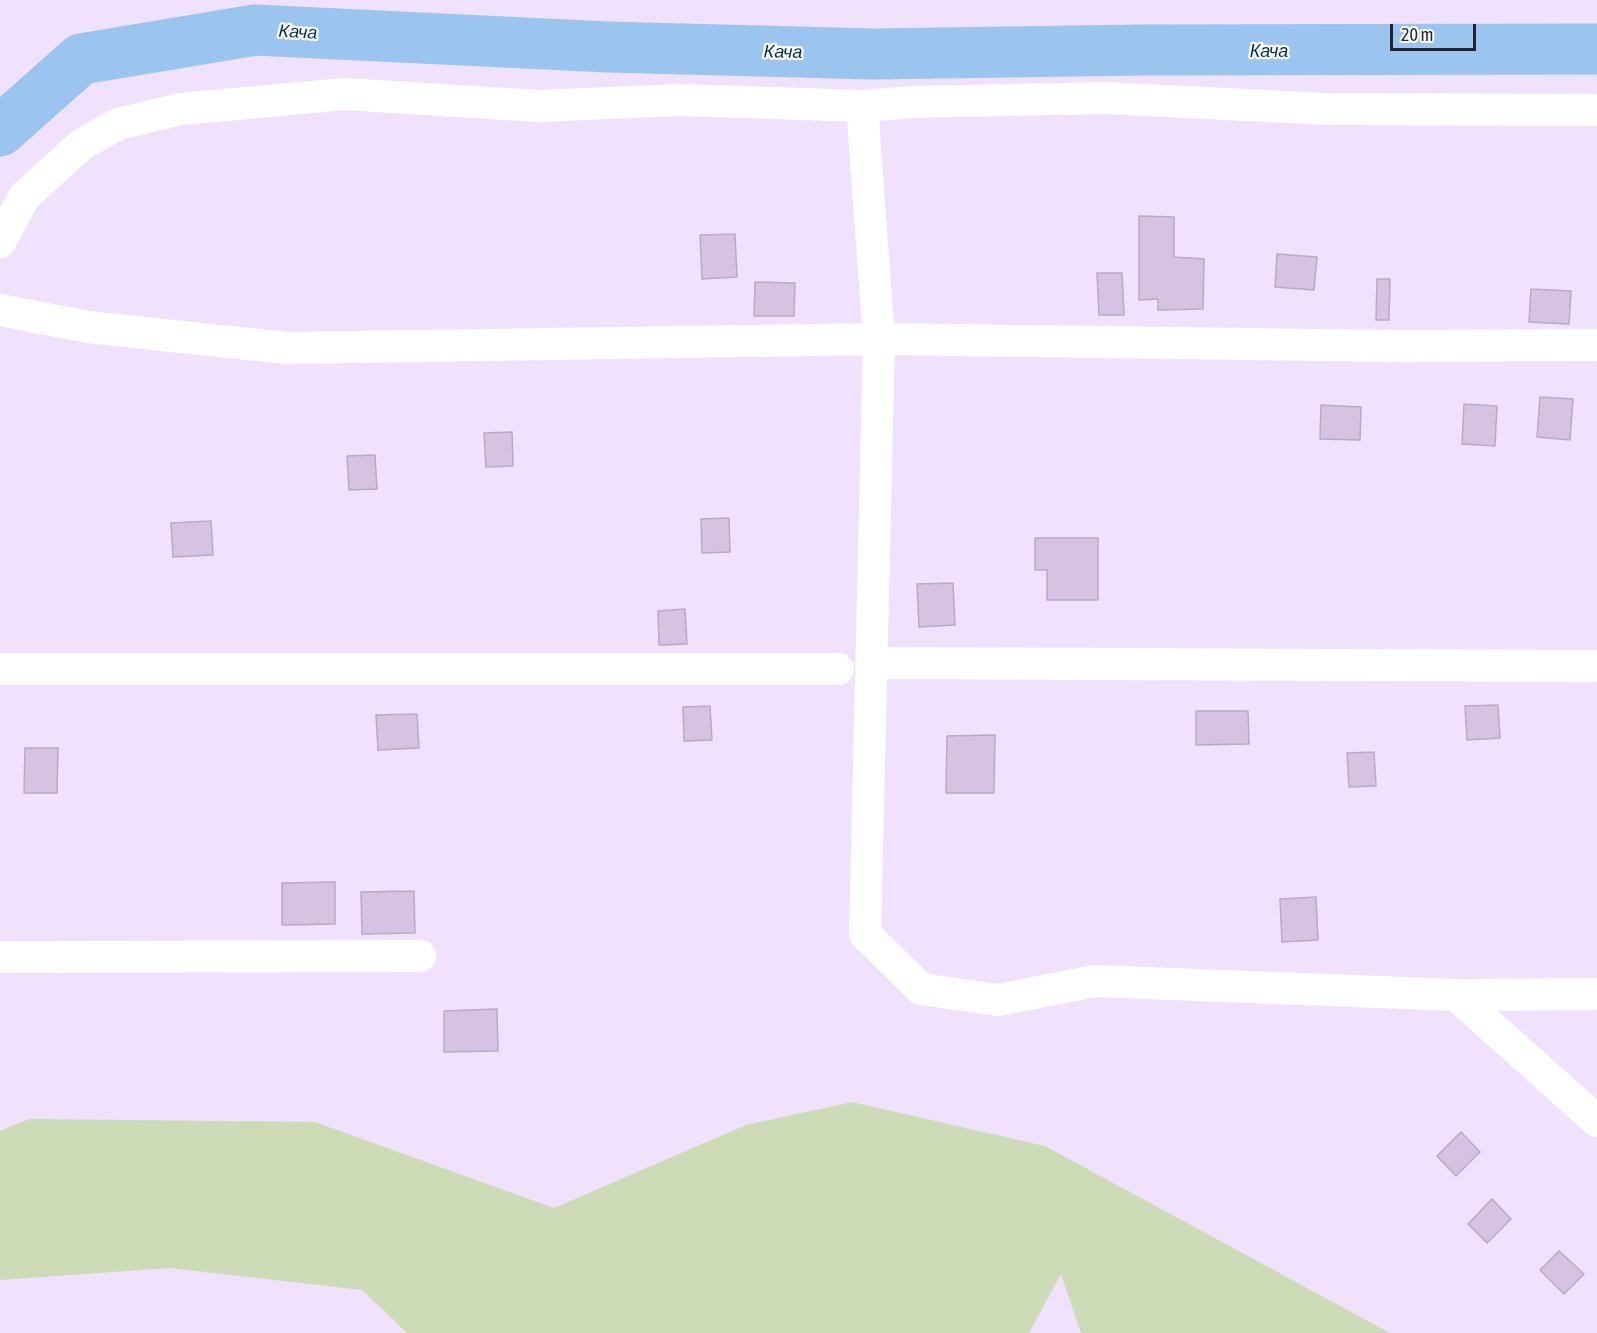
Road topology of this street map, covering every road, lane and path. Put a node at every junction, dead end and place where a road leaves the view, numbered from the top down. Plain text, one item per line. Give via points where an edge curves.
1 (863, 105) junction
2 (1597, 110) edge
3 (0, 242) edge
4 (0, 310) edge
5 (879, 339) junction
6 (1597, 345) edge
7 (872, 663) junction
8 (1597, 666) edge
9 (0, 669) edge
10 (838, 669) dead end
11 (420, 956) dead end
12 (0, 957) edge
13 (1597, 994) edge
14 (1456, 995) junction
15 (1597, 1121) edge

1 - 2 street via 1105,98 1326,109
1 - 3 street via 681,100 539,106 344,94 181,109 118,124 81,145 24,197
1 - 5 street
4 - 5 street via 88,327 286,348
5 - 6 street
5 - 7 street
7 - 8 street
7 - 14 street via 865,934 921,989 998,1000 1095,981
9 - 10 street
11 - 12 street
13 - 14 street
14 - 15 street

